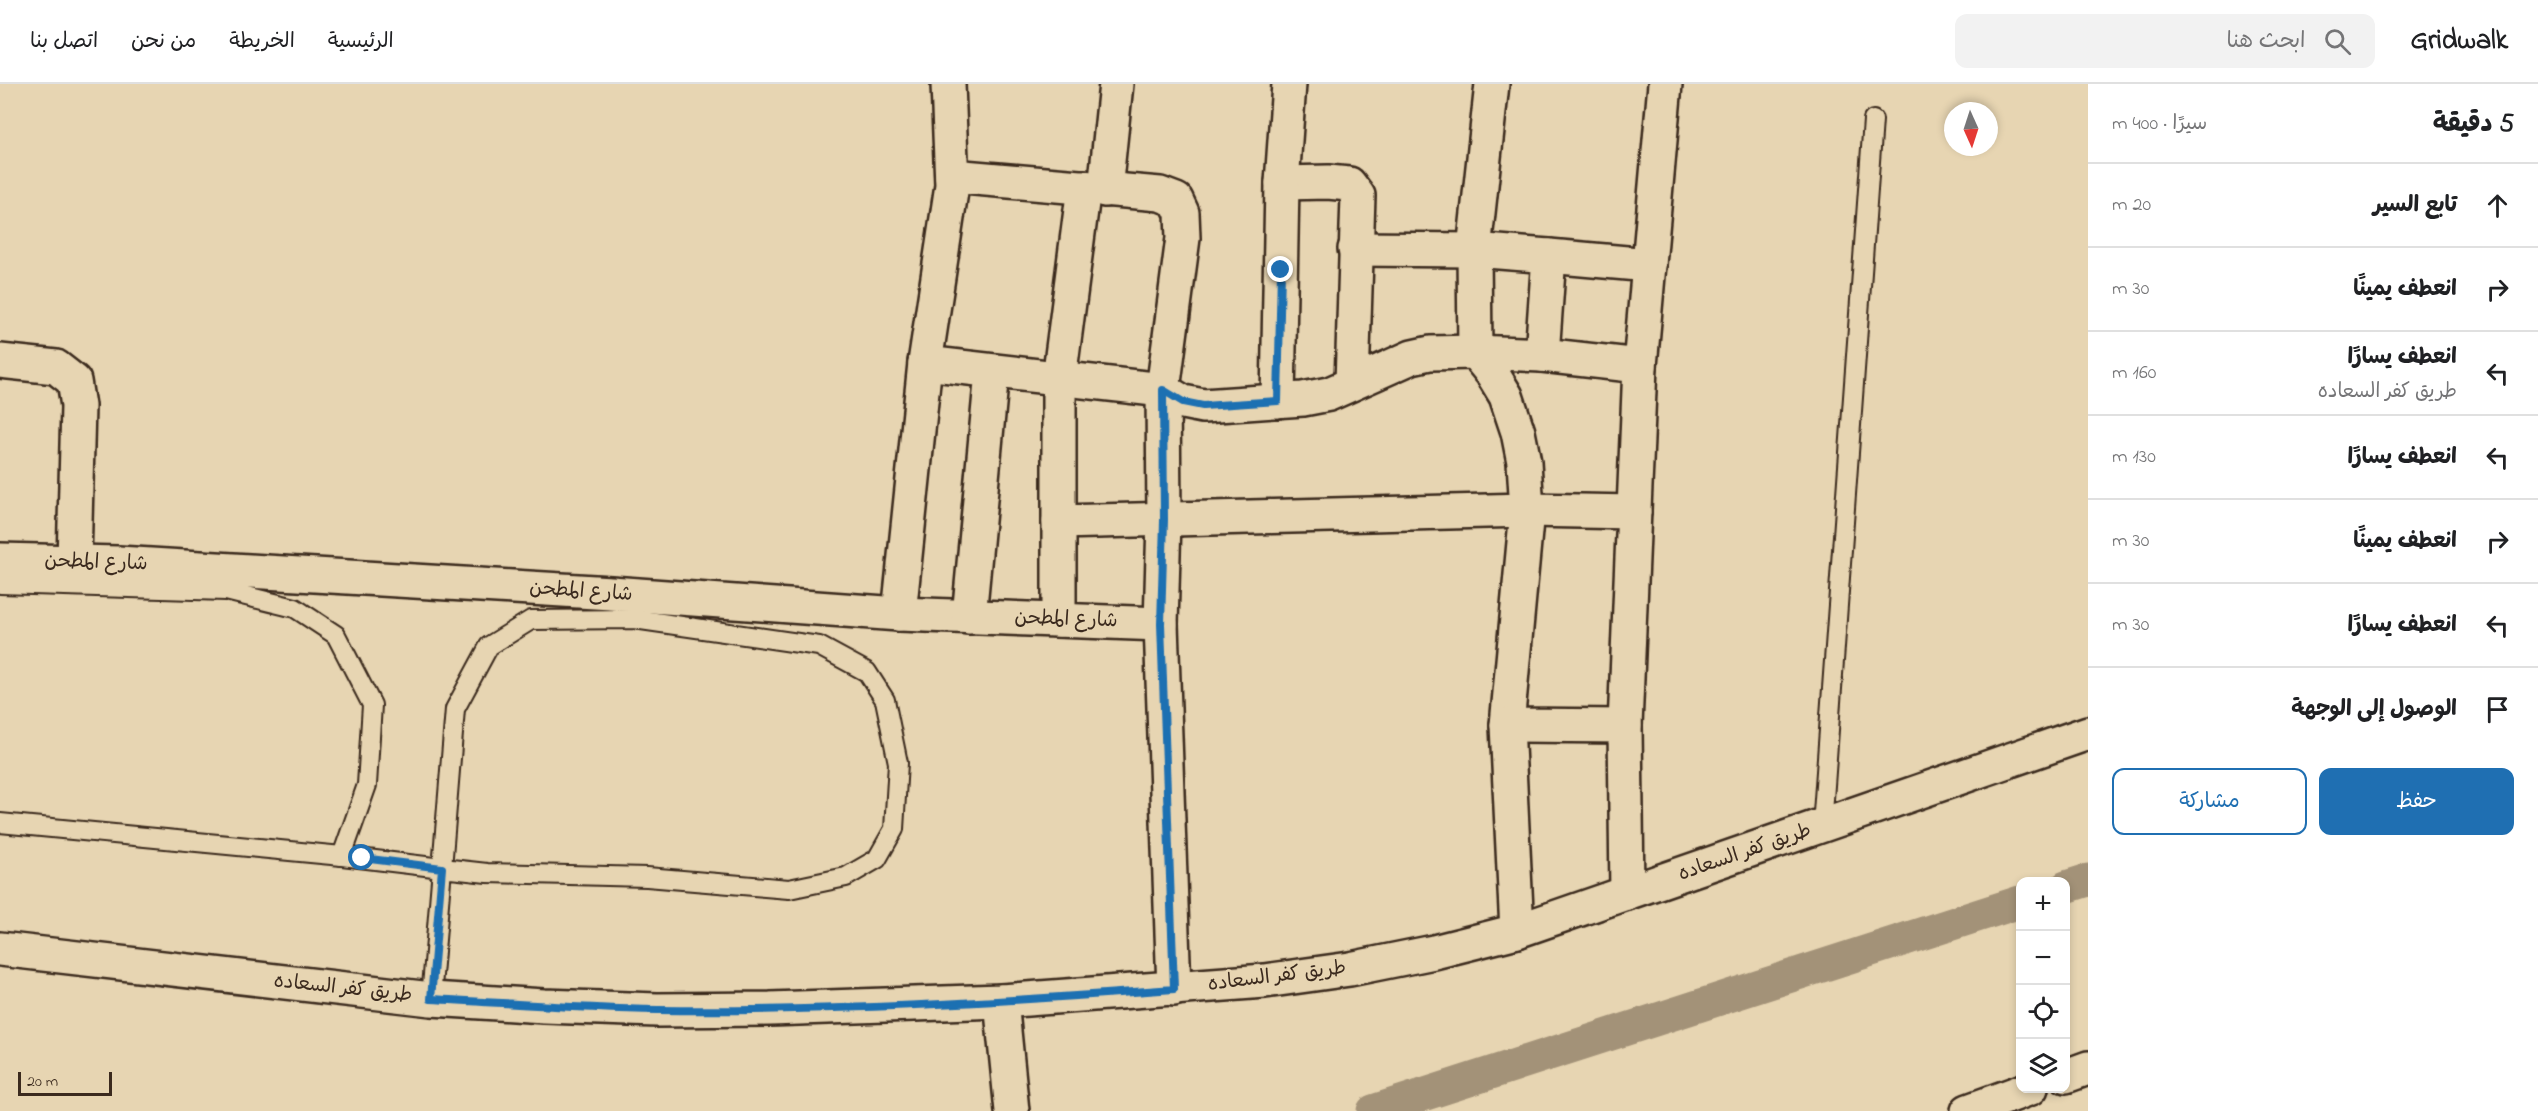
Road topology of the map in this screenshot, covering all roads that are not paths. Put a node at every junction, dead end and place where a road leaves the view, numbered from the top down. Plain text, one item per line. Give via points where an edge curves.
1 (948, 84) edge
2 (1116, 84) edge
3 (1289, 84) edge
4 (1492, 84) edge
5 (1665, 84) edge
6 (1874, 120) dead end
7 (952, 177) junction
8 (1282, 183) junction
9 (1095, 189) junction
10 (1355, 249) junction
11 (1474, 250) junction
12 (1549, 256) junction
13 (1649, 266) junction
14 (1475, 352) junction
15 (1542, 355) junction
16 (0, 361) edge
17 (925, 363) junction
18 (1640, 366) junction
19 (992, 372) junction
20 (1059, 379) junction
21 (1352, 383) junction
22 (1163, 390) junction
23 (1278, 401) junction
24 (1527, 510) junction
25 (1634, 512) junction
26 (1164, 520) junction
27 (1059, 522) junction
28 (0, 560) edge
29 (74, 562) junction
30 (0, 584) edge
31 (899, 614) junction
32 (969, 617) junction
33 (1059, 620) junction
34 (1161, 624) junction
35 (1507, 725) junction
36 (1625, 726) junction
37 (2088, 733) edge
38 (0, 823) edge
39 (1822, 827) junction
40 (342, 856) junction
41 (442, 868) junction
42 (1627, 893) junction
43 (1517, 931) junction
44 (0, 949) edge
45 (1174, 989) junction
46 (431, 999) junction
47 (1001, 1001) junction
48 (2088, 1068) edge
49 (2070, 1075) edge
50 (2020, 1093) edge
51 (1012, 1111) edge
52 (1968, 1111) edge

1 - 7 street
2 - 9 street
3 - 8 street
4 - 11 street
5 - 13 street
6 - 39 lane
7 - 9 street
7 - 17 street
8 - 10 street via 1349,184 1358,196
8 - 23 street
9 - 20 street
9 - 22 street via 1160,194 1176,200 1182,213 1183,238
10 - 11 street
10 - 21 street
11 - 12 street
11 - 14 street
12 - 13 street
12 - 15 street
13 - 18 street
14 - 15 street
14 - 21 street via 1412,357
14 - 24 street via 1506,396 1518,432
15 - 18 street
16 - 29 street via 56,367 74,381 78,406
17 - 19 street
17 - 31 street
18 - 25 street
19 - 20 street
19 - 32 street
20 - 22 street
20 - 27 street
21 - 23 street via 1329,394
22 - 23 street via 1183,402 1203,406
22 - 26 street
24 - 25 street
24 - 26 street
24 - 35 street
25 - 36 street
26 - 27 street
26 - 34 street
27 - 33 street
28 - 29 street, شارع المطحن
29 - 31 street, شارع المطحن
30 - 40 lane via 226,591 295,608 336,635 372,705 367,785
31 - 32 street, شارع المطحن
32 - 33 street, شارع المطحن
33 - 34 street, شارع المطحن
34 - 45 street
35 - 36 street
35 - 43 street
36 - 42 street
37 - 39 street, طريق كفر السعاده
38 - 40 lane
39 - 42 street, طريق كفر السعاده
40 - 41 lane
41 - 41 lane via 455,709 489,646 531,620 633,619 819,646 867,672 885,700 898,764 894,828 877,859 846,877 789,889 647,877 487,873
41 - 46 lane
42 - 43 street, طريق كفر السعاده
43 - 45 street, طريق كفر السعاده via 1350,969
44 - 46 street, طريق كفر السعاده
45 - 47 street, طريق كفر السعاده
46 - 47 street, طريق كفر السعاده via 657,1010
47 - 51 street
48 - 49 street
50 - 52 street

